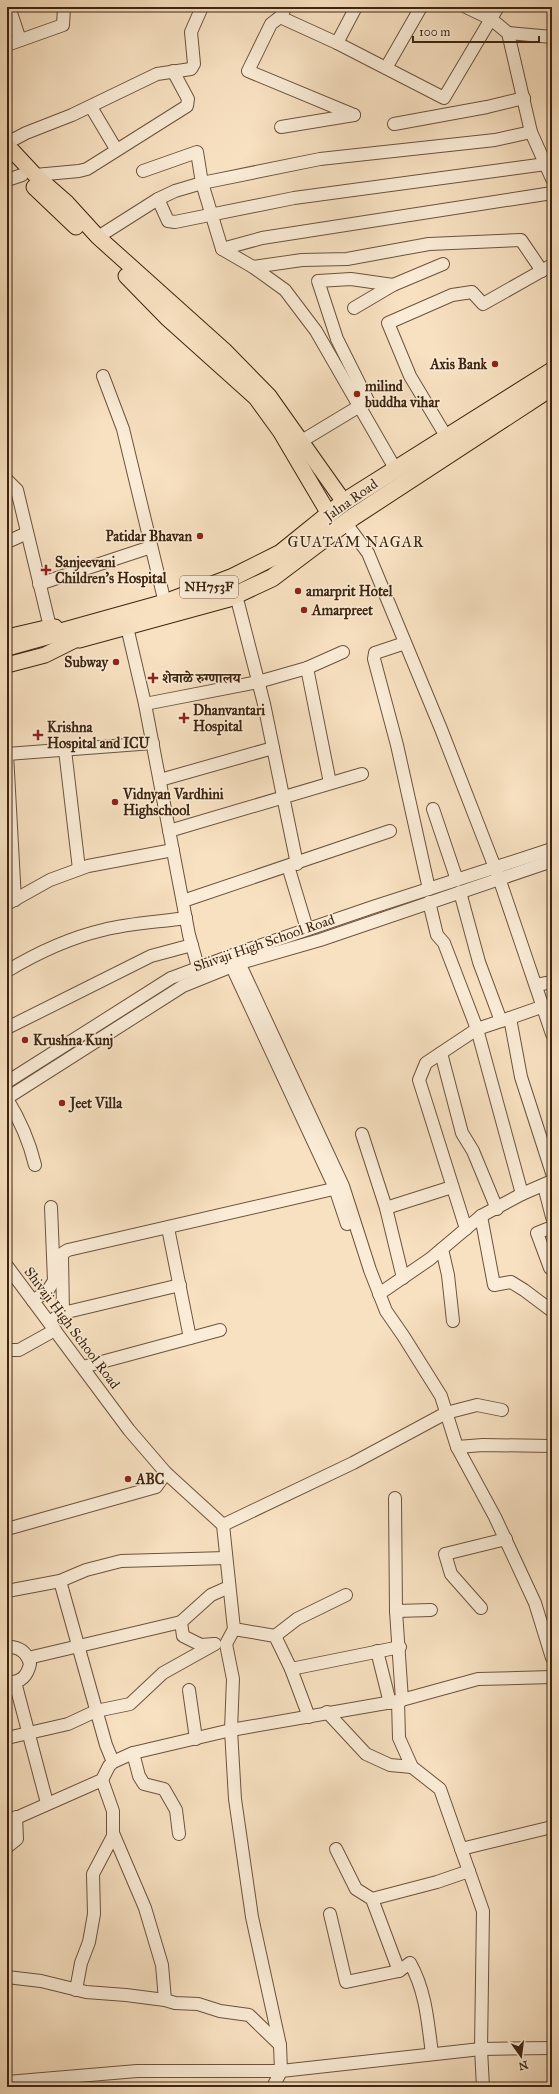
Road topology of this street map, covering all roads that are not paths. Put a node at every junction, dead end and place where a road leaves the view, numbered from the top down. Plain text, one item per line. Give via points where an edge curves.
1 (9, 7) edge
2 (64, 7) edge
3 (202, 7) edge
4 (356, 7) edge
5 (421, 7) edge
6 (466, 7) edge
7 (498, 7) edge
8 (283, 12) edge
9 (491, 19) junction
10 (508, 34) junction
11 (552, 37) edge
12 (20, 40) junction
13 (336, 43) junction
14 (7, 45) edge
15 (386, 68) junction
16 (173, 71) junction
17 (524, 98) junction
18 (91, 107) junction
19 (394, 124) dead end
20 (281, 127) dead end
21 (531, 132) junction
22 (7, 144) edge
23 (116, 149) junction
24 (7, 159) edge
25 (546, 164) junction
26 (143, 171) dead end
27 (28, 175) junction
28 (552, 179) edge
29 (7, 180) edge
30 (202, 183) junction
31 (552, 193) edge
32 (158, 199) junction
33 (211, 216) junction
34 (98, 237) junction
35 (222, 249) junction
36 (443, 264) dead end
37 (253, 267) junction
38 (547, 268) edge
39 (393, 285) junction
40 (354, 308) dead end
41 (552, 371) edge
42 (103, 376) dead end
43 (552, 387) edge
44 (359, 407) junction
45 (446, 436) junction
46 (300, 442) junction
47 (396, 470) junction
48 (7, 480) edge
49 (344, 502) junction
50 (329, 514) junction
51 (345, 522) junction
52 (27, 533) junction
53 (7, 542) edge
54 (151, 547) junction
55 (40, 584) junction
56 (236, 595) junction
57 (165, 603) junction
58 (127, 627) junction
59 (73, 635) junction
60 (51, 636) junction
61 (7, 637) edge
62 (405, 643) junction
63 (7, 647) edge
64 (344, 652) dead end
65 (7, 657) edge
66 (7, 665) edge
67 (307, 668) junction
68 (258, 682) junction
69 (145, 704) junction
70 (152, 744) junction
71 (273, 748) junction
72 (65, 750) junction
73 (7, 754) edge
74 (362, 774) dead end
75 (160, 780) junction
76 (330, 783) junction
77 (283, 797) junction
78 (433, 809) dead end
79 (169, 831) junction
80 (390, 831) dead end
81 (173, 850) junction
82 (552, 850) edge
83 (552, 861) edge
84 (292, 865) junction
85 (78, 870) junction
86 (497, 873) junction
87 (458, 886) junction
88 (429, 889) junction
89 (182, 901) junction
90 (11, 902) edge
91 (428, 902) junction
92 (186, 918) junction
93 (307, 929) junction
94 (192, 945) junction
95 (234, 960) junction
96 (7, 971) edge
97 (199, 973) junction
98 (552, 982) edge
99 (536, 985) junction
100 (544, 1006) junction
101 (506, 1020) junction
102 (7, 1028) edge
103 (477, 1029) junction
104 (552, 1034) edge
105 (441, 1053) junction
106 (7, 1082) edge
107 (7, 1098) edge
108 (362, 1134) dead end
109 (35, 1165) dead end
110 (552, 1173) edge
111 (548, 1184) edge
112 (339, 1187) junction
113 (452, 1187) junction
114 (522, 1194) junction
115 (51, 1207) dead end
116 (386, 1208) junction
117 (497, 1209) junction
118 (481, 1216) junction
119 (552, 1216) edge
120 (552, 1227) edge
121 (168, 1228) junction
122 (466, 1229) junction
123 (442, 1249) junction
124 (7, 1266) edge
125 (550, 1268) dead end
126 (403, 1278) junction
127 (180, 1285) junction
128 (379, 1294) junction
129 (33, 1301) junction
130 (552, 1311) edge
131 (63, 1314) junction
132 (453, 1321) dead end
133 (52, 1326) junction
134 (220, 1330) dead end
135 (190, 1338) junction
136 (7, 1350) edge
137 (83, 1367) junction
138 (502, 1410) dead end
139 (446, 1414) junction
140 (552, 1446) edge
141 (457, 1447) junction
142 (166, 1473) junction
143 (395, 1498) dead end
144 (222, 1525) junction
145 (7, 1529) edge
146 (506, 1539) junction
147 (226, 1558) junction
148 (60, 1581) junction
149 (229, 1587) junction
150 (7, 1591) edge
151 (346, 1595) dead end
152 (481, 1608) dead end
153 (430, 1610) dead end
154 (396, 1611) junction
155 (181, 1622) junction
156 (234, 1629) junction
157 (275, 1636) junction
158 (221, 1644) junction
159 (78, 1646) junction
160 (7, 1647) edge
161 (400, 1647) junction
162 (377, 1651) junction
163 (28, 1658) junction
164 (552, 1658) edge
165 (291, 1669) junction
166 (552, 1677) edge
167 (11, 1682) edge
168 (189, 1690) dead end
169 (397, 1701) junction
170 (96, 1711) junction
171 (327, 1712) junction
172 (309, 1717) junction
173 (231, 1730) junction
174 (28, 1732) junction
175 (7, 1738) edge
176 (196, 1739) junction
177 (133, 1753) junction
178 (113, 1762) junction
179 (412, 1767) junction
180 (102, 1780) junction
181 (47, 1803) junction
182 (12, 1819) edge
183 (552, 1827) edge
184 (113, 1833) junction
185 (179, 1834) dead end
186 (7, 1847) edge
187 (336, 1848) dead end
188 (461, 1849) junction
189 (469, 1871) junction
190 (372, 1899) junction
191 (330, 1914) dead end
192 (399, 1971) junction
193 (7, 1977) edge
194 (76, 1990) junction
195 (165, 2000) junction
196 (280, 2045) junction
197 (552, 2048) edge
198 (482, 2049) junction
199 (432, 2054) junction
200 (281, 2071) junction
201 (7, 2082) edge
202 (273, 2087) edge
203 (483, 2087) edge

1 - 12 street
2 - 12 street via 63,25
3 - 16 street via 191,32 193,66 186,70
4 - 13 street
5 - 15 street
6 - 9 street
7 - 9 street
8 - 13 street
8 - 20 street via 272,24 248,71 354,115
9 - 10 street
9 - 15 street via 444,98
10 - 11 street
10 - 17 street
12 - 14 street
13 - 15 street
16 - 18 street via 157,74
16 - 23 street via 188,99 187,106
17 - 19 street
17 - 21 street
18 - 22 street via 26,133
18 - 23 street
21 - 25 street
21 - 30 street via 495,140 320,159
22 - 27 main road
23 - 27 street via 95,165 79,171
24 - 27 main road
25 - 28 street
25 - 33 street via 294,198
26 - 30 street via 197,152
27 - 29 street
27 - 34 main road via 67,203
27 - 50 main road via 168,319 256,398 280,431
30 - 32 street
30 - 33 street
31 - 35 street via 269,237
32 - 33 street via 168,221 172,223
32 - 34 street
33 - 35 street
34 - 46 main road via 224,350 270,396
35 - 37 street
36 - 39 street
37 - 38 street via 302,260 347,259 429,244 521,240
37 - 44 street via 285,290 316,332
38 - 45 street via 484,304 472,292 452,295 388,324 410,376
39 - 40 street
39 - 44 street via 350,279 318,281 337,339 368,401
41 - 45 highway, Jalna Road / NH753F
42 - 54 street via 124,429
43 - 51 highway, Jalna Road / NH753F
44 - 46 street
44 - 47 street
45 - 47 highway, Jalna Road / NH753F
46 - 49 main road
47 - 49 highway, Jalna Road / NH753F
48 - 52 street via 17,490
49 - 50 highway, Jalna Road / NH753F
50 - 57 highway, Jalna Road / NH753F via 281,553 231,578
51 - 56 highway, Jalna Road / NH753F via 272,578
51 - 62 street via 368,553
52 - 53 street
52 - 55 street
54 - 55 street
54 - 57 street
55 - 60 street
56 - 58 highway, Jalna Road / NH753F
56 - 68 street
57 - 59 highway, Jalna Road / NH753F
58 - 59 highway, Jalna Road / NH753F
58 - 69 street
59 - 60 highway, NH753F
59 - 66 main road via 45,655
60 - 61 main road
60 - 63 highway, NH753F
60 - 65 highway, NH753F
62 - 86 street
62 - 88 street via 375,653 374,659 397,745
64 - 67 street
67 - 68 street
67 - 76 street
68 - 69 street
68 - 71 street
69 - 70 street
70 - 72 street
70 - 75 street
71 - 75 street
71 - 77 street
72 - 73 street
72 - 85 street
73 - 90 street
74 - 76 street
75 - 79 street
76 - 77 street
77 - 79 street
77 - 84 street
78 - 87 street
79 - 81 street
80 - 84 street
81 - 85 street
81 - 89 street
82 - 86 street, Shivaji High School Road
83 - 86 street, Shivaji High School Road
84 - 89 street
84 - 93 street
85 - 90 street via 50,880
86 - 87 street, Shivaji High School Road
86 - 99 street
87 - 88 street, Shivaji High School Road
87 - 91 street, Shivaji High School Road
87 - 101 street via 479,962
88 - 93 street, Shivaji High School Road
89 - 92 street
91 - 95 street, Shivaji High School Road via 320,940
91 - 103 street via 437,935 444,943
92 - 94 street
92 - 96 street via 104,930 71,940
93 - 95 street, Shivaji High School Road
94 - 97 street
94 - 102 street via 151,956
95 - 97 street, Shivaji High School Road
95 - 112 street
97 - 106 street, Shivaji High School Road via 171,978
97 - 107 street, Shivaji High School Road via 183,986
98 - 99 street
99 - 100 street
100 - 101 street
100 - 104 street
101 - 103 street
101 - 110 street
103 - 105 street
103 - 114 street
105 - 113 street via 426,1063 418,1080
105 - 117 street via 462,1133 473,1151
107 - 109 street via 22,1122
108 - 116 street
111 - 114 street
111 - 119 street
112 - 121 street
112 - 128 street
112 - 139 street via 370,1291 380,1313
113 - 116 street
113 - 122 street
114 - 117 street
115 - 129 street via 54,1281 48,1290
116 - 126 street
117 - 118 street
118 - 122 street
118 - 130 street via 494,1284 511,1282
120 - 125 street via 537,1233
121 - 127 street
121 - 131 street via 63,1253
122 - 123 street
123 - 126 street
123 - 132 street via 448,1275
124 - 129 street, Shivaji High School Road
126 - 128 street
127 - 131 street
127 - 135 street
128 - 139 street via 386,1312 441,1396
129 - 133 street, Shivaji High School Road
131 - 133 street
133 - 136 street via 19,1350
133 - 137 street, Shivaji High School Road
134 - 135 street
135 - 137 street
137 - 142 street, Shivaji High School Road via 129,1430
138 - 139 street via 477,1405
139 - 141 street
139 - 144 street via 353,1463
140 - 141 street
141 - 146 street
142 - 144 street, Shivaji High School Road
142 - 145 street via 156,1487
143 - 154 street
144 - 147 street
146 - 152 street via 445,1554 451,1574
146 - 164 street via 535,1603
147 - 148 street via 121,1561 86,1570
147 - 149 street
148 - 150 street
148 - 159 street
149 - 155 street via 211,1595
149 - 156 street
151 - 157 street via 297,1619
153 - 154 street
154 - 161 street
155 - 158 street via 183,1636 201,1645
155 - 159 street
156 - 157 street
156 - 158 street
157 - 165 street
158 - 170 street via 163,1673 130,1704
158 - 173 street via 233,1679
159 - 163 street
159 - 170 street
160 - 163 street via 20,1649
161 - 162 street
161 - 169 street
162 - 165 street
162 - 169 street
163 - 167 street via 26,1676
165 - 172 street
166 - 169 street via 478,1679
167 - 174 street
168 - 176 street
169 - 171 street
169 - 179 street via 399,1738
170 - 174 street via 68,1724
170 - 178 street
171 - 172 street
171 - 179 street via 366,1754 390,1765
172 - 173 street
173 - 176 street
173 - 196 street via 235,1799 252,1917
174 - 175 street
174 - 181 street
176 - 177 street
177 - 178 street
177 - 185 street via 138,1776 144,1784 164,1789 176,1810
178 - 180 street
179 - 188 street via 440,1789
180 - 181 street
180 - 184 street via 113,1812
181 - 182 street
182 - 186 street via 17,1839
183 - 188 street
184 - 194 street via 93,1874 94,1914
184 - 195 street via 145,1908 162,1965
187 - 190 street via 356,1889
188 - 189 street
189 - 190 street
189 - 198 street via 483,1911
190 - 192 street
191 - 192 street via 346,1982
192 - 199 street via 410,1963 419,1979
193 - 194 street via 41,1981
194 - 195 street
195 - 196 street via 249,2015
196 - 200 street
197 - 198 street
198 - 199 street
198 - 203 street
199 - 200 street
200 - 201 street via 137,2071
200 - 202 street

